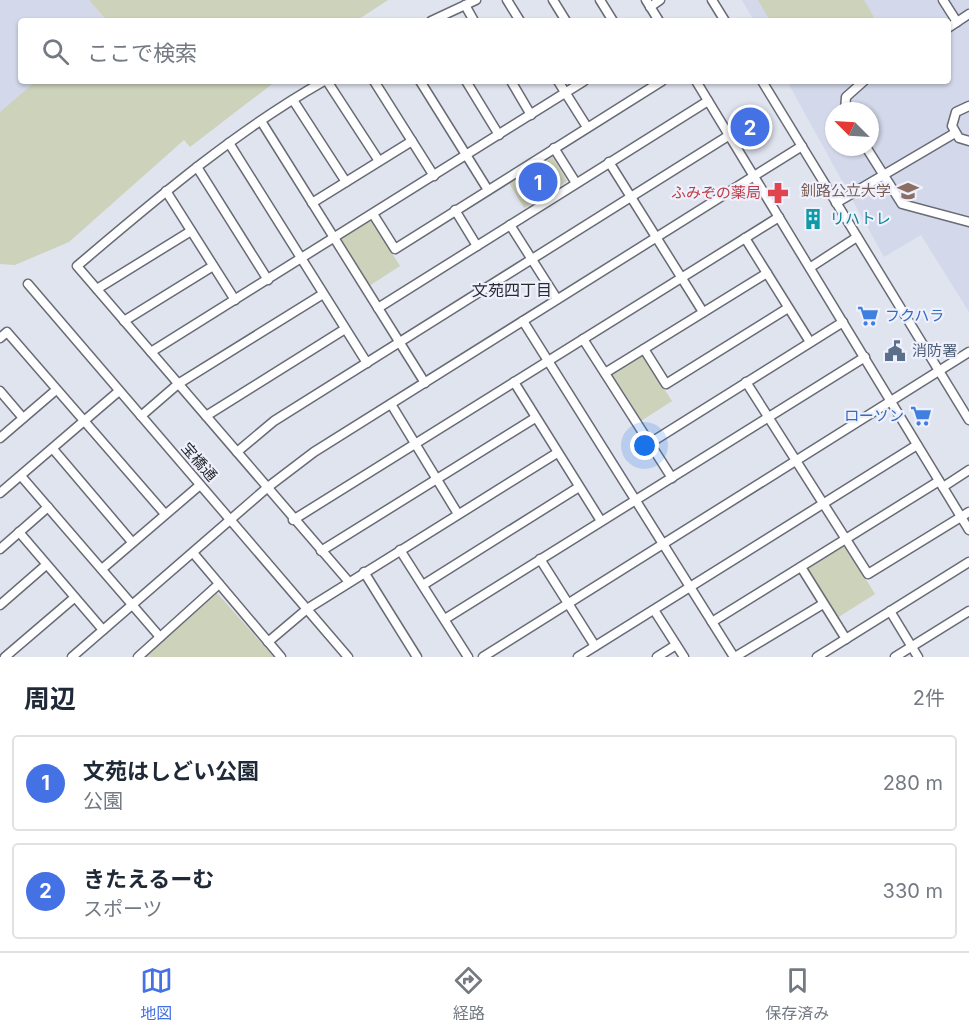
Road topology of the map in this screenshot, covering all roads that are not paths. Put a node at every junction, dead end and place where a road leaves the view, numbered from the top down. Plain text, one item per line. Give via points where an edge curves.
1 (476, 0) edge
2 (507, 0) edge
3 (553, 0) edge
4 (600, 0) edge
5 (660, 0) edge
6 (712, 0) edge
7 (942, 0) edge
8 (648, 3) edge
9 (465, 5) junction
10 (969, 14) edge
11 (437, 18) edge
12 (472, 18) edge
13 (518, 18) edge
14 (564, 18) edge
15 (611, 18) edge
16 (657, 18) edge
17 (723, 18) edge
18 (957, 22) junction
19 (951, 26) edge
20 (321, 84) edge
21 (328, 84) edge
22 (376, 84) edge
23 (422, 84) edge
24 (468, 84) edge
25 (513, 84) edge
26 (560, 84) edge
27 (579, 84) edge
28 (657, 84) edge
29 (698, 84) edge
30 (764, 84) edge
31 (861, 84) edge
32 (565, 93) junction
33 (293, 100) junction
34 (708, 101) junction
35 (846, 102) edge
36 (969, 105) edge
37 (531, 115) junction
38 (261, 121) junction
39 (587, 127) junction
40 (955, 133) junction
41 (499, 135) junction
42 (728, 136) junction
43 (412, 141) junction
44 (969, 141) edge
45 (229, 143) junction
46 (802, 146) junction
47 (554, 148) junction
48 (466, 155) junction
49 (871, 156) edge
50 (379, 161) junction
51 (609, 162) junction
52 (197, 167) junction
53 (434, 176) junction
54 (754, 176) junction
55 (883, 176) junction
56 (346, 182) junction
57 (576, 183) junction
58 (166, 190) junction
59 (488, 190) junction
60 (631, 197) junction
61 (836, 203) junction
62 (312, 204) junction
63 (455, 210) junction
64 (373, 214) junction
65 (779, 217) junction
66 (969, 222) edge
67 (510, 225) junction
68 (191, 231) junction
69 (656, 237) junction
70 (857, 237) junction
71 (334, 238) junction
72 (745, 238) junction
73 (477, 246) junction
74 (301, 259) junction
75 (531, 259) junction
76 (213, 266) junction
77 (811, 267) junction
78 (767, 273) junction
79 (681, 277) junction
80 (268, 280) junction
81 (28, 284) dead end
82 (97, 289) junction
83 (323, 294) junction
84 (557, 299) junction
85 (235, 300) junction
86 (378, 308) junction
87 (788, 308) junction
88 (703, 312) junction
89 (124, 321) junction
90 (523, 321) junction
91 (843, 321) junction
92 (345, 329) junction
93 (0, 338) edge
94 (584, 339) junction
95 (810, 342) junction
96 (399, 343) junction
97 (644, 349) junction
98 (151, 352) junction
99 (969, 352) edge
100 (865, 357) junction
101 (548, 361) junction
102 (367, 363) junction
103 (939, 370) junction
104 (605, 373) junction
105 (425, 382) junction
106 (514, 382) junction
107 (746, 382) junction
108 (178, 384) junction
109 (56, 390) junction
110 (0, 391) edge
111 (119, 391) junction
112 (891, 399) junction
113 (391, 404) junction
114 (141, 416) junction
115 (206, 416) junction
116 (23, 418) junction
117 (536, 418) junction
118 (768, 418) junction
119 (969, 420) edge
120 (84, 422) junction
121 (0, 438) edge
122 (416, 443) junction
123 (650, 443) junction
124 (917, 445) junction
125 (53, 449) junction
126 (237, 452) junction
127 (557, 453) junction
128 (795, 461) junction
129 (969, 470) edge
130 (21, 476) junction
131 (672, 478) junction
132 (436, 480) junction
133 (200, 484) junction
134 (941, 484) junction
135 (268, 487) junction
136 (579, 487) junction
137 (0, 493) edge
138 (636, 501) junction
139 (823, 504) junction
140 (48, 507) junction
141 (165, 514) junction
142 (458, 514) junction
143 (965, 515) edge
144 (231, 520) junction
145 (293, 520) junction
146 (601, 521) junction
147 (969, 530) edge
148 (19, 532) junction
149 (845, 540) junction
150 (132, 542) junction
151 (663, 544) junction
152 (0, 549) edge
153 (400, 550) junction
154 (321, 551) junction
155 (194, 554) junction
156 (540, 559) junction
157 (969, 562) edge
158 (46, 565) junction
159 (801, 567) junction
160 (102, 569) junction
161 (364, 572) junction
162 (349, 582) junction
163 (219, 584) junction
164 (423, 585) junction
165 (690, 587) junction
166 (74, 598) junction
167 (568, 603) junction
168 (824, 604) junction
169 (0, 605) edge
170 (133, 606) junction
171 (307, 609) junction
172 (654, 610) junction
173 (890, 611) junction
174 (969, 611) edge
175 (445, 619) junction
176 (712, 622) junction
177 (103, 630) junction
178 (160, 637) junction
179 (846, 639) junction
180 (268, 642) junction
181 (676, 645) junction
182 (595, 646) junction
183 (912, 646) junction
184 (5, 657) edge
185 (72, 657) edge
186 (138, 657) edge
187 (281, 657) edge
188 (348, 657) edge
189 (417, 657) edge
190 (468, 657) edge
191 (483, 657) edge
192 (578, 657) edge
193 (657, 657) edge
194 (684, 657) edge
195 (734, 657) edge
196 (818, 657) edge
197 (895, 657) edge
198 (918, 657) edge

1 - 9 street
2 - 13 street
3 - 14 street
4 - 15 street
5 - 8 street
6 - 17 street
7 - 18 street
8 - 16 street
9 - 11 street
9 - 12 street
10 - 18 street
18 - 19 street
20 - 33 street
21 - 50 street
22 - 43 street
23 - 48 street
24 - 41 street
25 - 37 street
26 - 32 street
27 - 32 street
28 - 39 street
29 - 34 street
30 - 46 street
31 - 35 street
32 - 37 street
32 - 39 street
33 - 38 street
33 - 56 street
34 - 42 street
34 - 51 street
36 - 40 street via 953,118
37 - 41 street
38 - 45 street
38 - 62 street
39 - 47 street
40 - 44 street
40 - 55 street
41 - 48 street
42 - 54 street
42 - 60 street
43 - 50 street
43 - 53 street
45 - 52 street
45 - 74 street
46 - 54 street
46 - 61 street
47 - 57 street
47 - 59 street
48 - 53 street
48 - 59 street
49 - 55 street
50 - 56 street
51 - 57 street
51 - 60 street
52 - 58 street
52 - 80 street
53 - 64 street
54 - 65 street
54 - 69 street
55 - 61 street
55 - 66 street via 907,207
56 - 62 street
57 - 67 street
58 - 68 street
58 - 82 street via 76,266
59 - 63 street
60 - 69 street
60 - 75 street
61 - 70 street
62 - 71 street
63 - 64 street via 395,249
63 - 73 street
64 - 71 street
65 - 72 street
65 - 77 street
67 - 73 street
67 - 75 street
68 - 76 street
68 - 82 street
69 - 79 street
69 - 84 street
70 - 77 street
70 - 103 street
71 - 74 street
71 - 86 street
72 - 78 street
72 - 79 street
73 - 86 street
74 - 80 street
74 - 83 street
75 - 84 street
75 - 96 street
76 - 85 street
76 - 89 street
77 - 91 street
78 - 87 street
78 - 88 street
79 - 88 street
79 - 94 street
80 - 85 street
81 - 111 street, 宝橋通
82 - 89 street
83 - 92 street
83 - 108 street
84 - 90 street
85 - 98 street
86 - 96 street
87 - 95 street
87 - 97 street via 666,384
88 - 97 street
89 - 98 street
90 - 101 street
90 - 105 street
91 - 95 street
91 - 100 street
92 - 102 street
92 - 115 street
93 - 109 street via 7,332
94 - 101 street
94 - 104 street
95 - 107 street
96 - 102 street
96 - 105 street
97 - 104 street
98 - 108 street
99 - 103 street
100 - 112 street
100 - 118 street
101 - 106 street
101 - 138 street
102 - 126 street via 274,421
103 - 112 street
103 - 119 street
104 - 123 street
105 - 113 street
106 - 117 street
106 - 122 street
107 - 118 street
107 - 123 street
108 - 114 street
108 - 115 street
109 - 116 street
109 - 120 street
110 - 116 street
111 - 114 street, 宝橋通
111 - 120 street
112 - 124 street
112 - 128 street
113 - 122 street
113 - 135 street via 314,452
114 - 133 street, 宝橋通
115 - 126 street
116 - 121 street
117 - 127 street
117 - 132 street
118 - 128 street
118 - 131 street
120 - 125 street
120 - 141 street
122 - 132 street
122 - 145 street
123 - 131 street
124 - 134 street
124 - 139 street
125 - 130 street
125 - 150 street
126 - 135 street
127 - 136 street
127 - 142 street
128 - 139 street
128 - 151 street
129 - 134 street
130 - 137 street
130 - 140 street
131 - 138 street
132 - 142 street
132 - 154 street
133 - 141 street
133 - 144 street, 宝橋通
134 - 143 street
134 - 149 street
135 - 144 street
135 - 145 street
136 - 146 street
136 - 164 street
138 - 146 street
138 - 151 street
139 - 149 street
139 - 165 street
140 - 148 street
140 - 160 street
141 - 150 street
142 - 153 street
143 - 147 street
143 - 149 street via 868,574
144 - 155 street
144 - 171 street, 宝橋通
145 - 154 street
146 - 156 street
148 - 152 street
148 - 158 street
149 - 159 street
150 - 160 street
151 - 165 street
151 - 167 street
153 - 161 street
153 - 164 street
154 - 162 street
155 - 163 street
155 - 170 street
156 - 167 street
156 - 175 street
157 - 173 street
158 - 166 street
158 - 169 street
159 - 168 street
159 - 176 street
160 - 170 street
161 - 162 street
161 - 189 street
162 - 171 street
163 - 178 street
163 - 180 street
164 - 175 street
165 - 172 street
165 - 176 street
166 - 177 street
166 - 184 street
167 - 182 street
167 - 191 street
168 - 179 street
168 - 195 street
170 - 177 street
170 - 178 street
171 - 180 street
171 - 188 street, 宝橋通
172 - 181 street
172 - 182 street
173 - 179 street
173 - 183 street
174 - 183 street
175 - 190 street
176 - 195 street
177 - 185 street
178 - 186 street
179 - 196 street
180 - 187 street
181 - 193 street
181 - 194 street
182 - 192 street
183 - 197 street
183 - 198 street

